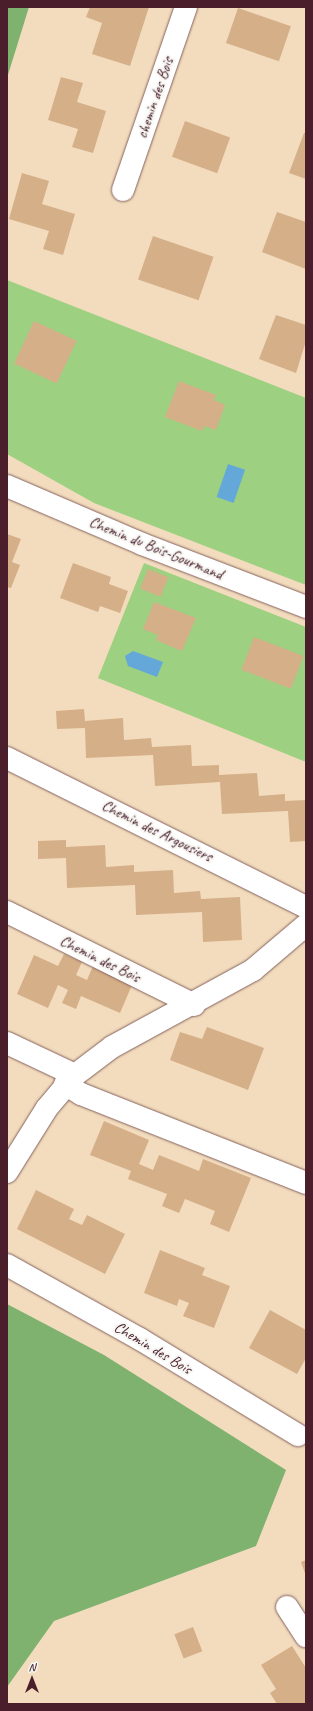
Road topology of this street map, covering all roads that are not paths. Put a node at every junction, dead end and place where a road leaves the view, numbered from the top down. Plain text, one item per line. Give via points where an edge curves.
1 (186, 7) edge
2 (123, 190) dead end
3 (7, 486) edge
4 (306, 607) edge
5 (7, 758) edge
6 (306, 907) edge
7 (7, 912) edge
8 (306, 925) edge
9 (194, 1005) junction
10 (7, 1043) edge
11 (70, 1080) junction
12 (7, 1172) edge
13 (306, 1183) edge
14 (7, 1265) edge
15 (298, 1435) dead end
16 (287, 1607) dead end
17 (306, 1636) edge

1 - 2 street, chemin des Bois
3 - 4 street, Chemin du Bois-Gourmand via 142,544
5 - 6 street, Chemin des Argousiers
7 - 9 street, Chemin des Bois
8 - 9 street via 273,957
9 - 11 street via 112,1047
10 - 11 street
11 - 12 street via 32,1130
11 - 13 street via 81,1094
14 - 15 street, Chemin des Bois via 140,1339
16 - 17 street

